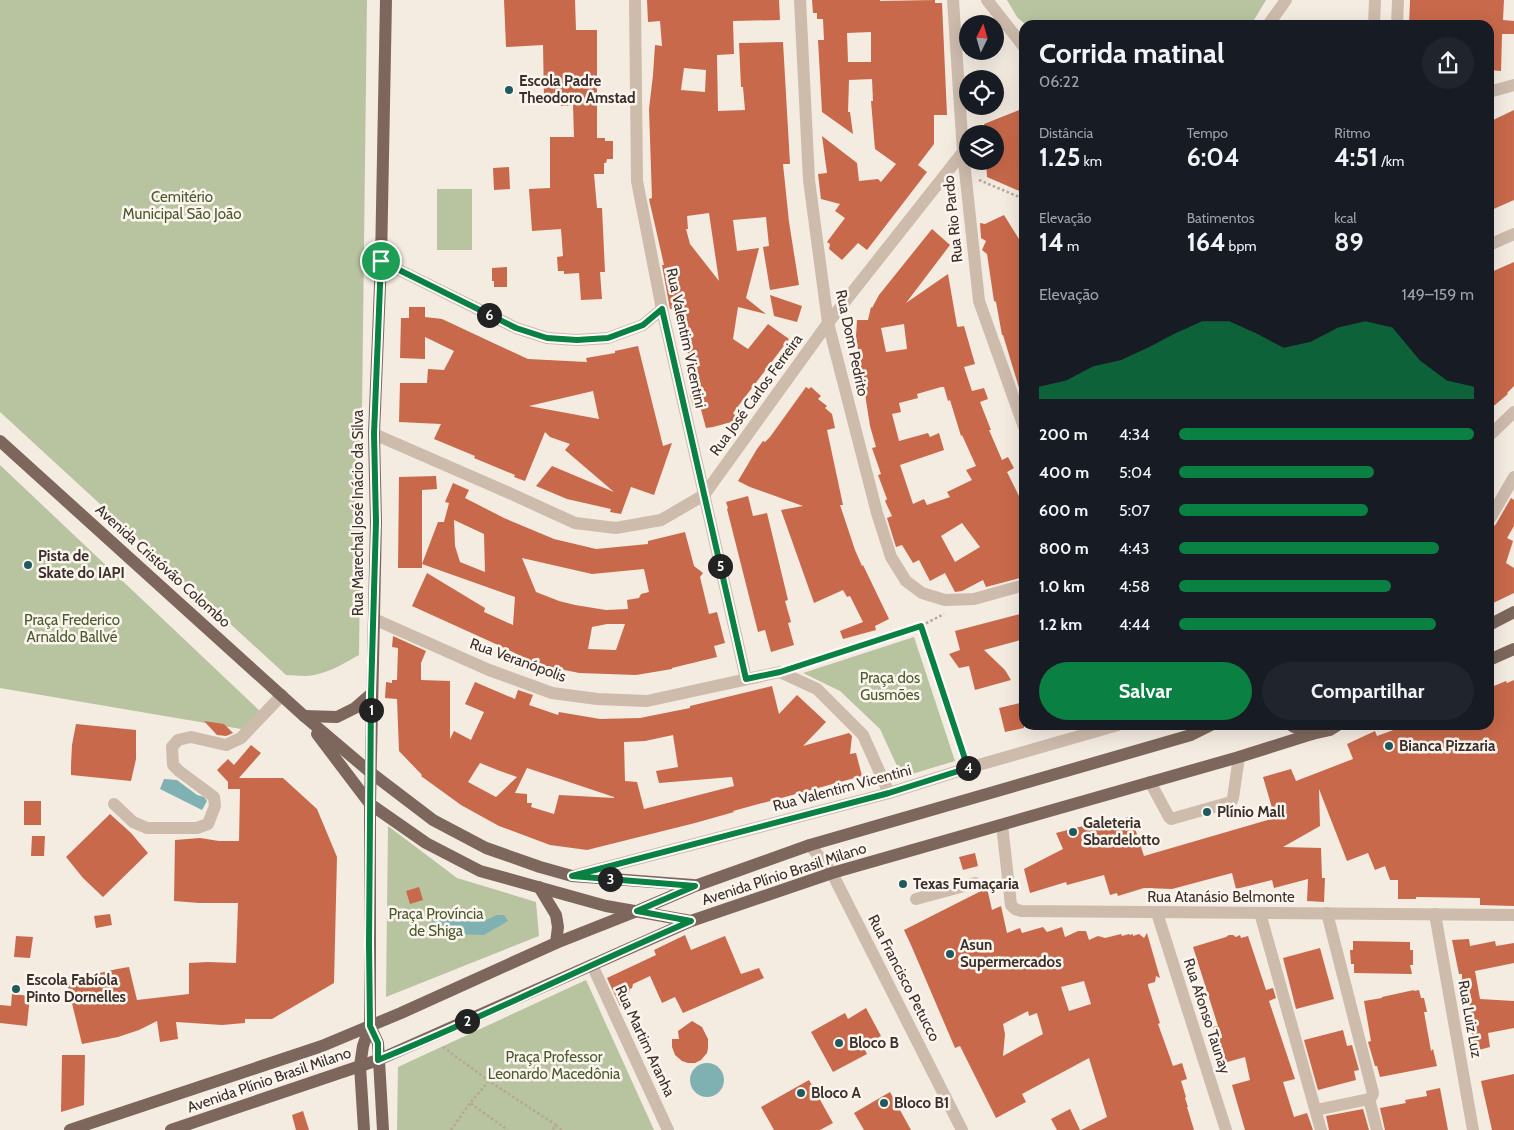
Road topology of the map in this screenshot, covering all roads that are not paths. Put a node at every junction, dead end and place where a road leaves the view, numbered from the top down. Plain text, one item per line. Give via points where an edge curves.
1 (386, 0) edge
2 (635, 0) edge
3 (800, 0) edge
4 (953, 0) edge
5 (987, 0) edge
6 (1286, 0) edge
7 (1374, 0) edge
8 (1398, 0) edge
9 (1272, 20) edge
10 (1374, 20) edge
11 (1398, 20) edge
12 (1019, 41) edge
13 (1514, 85) edge
14 (1494, 91) edge
15 (960, 125) edge
16 (959, 156) edge
17 (964, 170) edge
18 (1514, 234) edge
19 (1494, 243) edge
20 (381, 261) junction
21 (662, 309) junction
22 (828, 323) junction
23 (1514, 412) edge
24 (1019, 413) edge
25 (1494, 431) edge
26 (374, 434) junction
27 (0, 441) edge
28 (1514, 477) edge
29 (704, 495) junction
30 (1494, 511) edge
31 (1019, 586) edge
32 (1514, 612) edge
33 (374, 618) junction
34 (1494, 622) edge
35 (1514, 649) edge
36 (1494, 658) edge
37 (746, 679) junction
38 (371, 694) junction
39 (282, 695) junction
40 (304, 716) junction
41 (1101, 730) edge
42 (1200, 730) edge
43 (1300, 730) edge
44 (1330, 730) edge
45 (1312, 734) junction
46 (1239, 757) junction
47 (370, 772) junction
48 (1150, 782) junction
49 (889, 793) junction
50 (114, 804) dead end
51 (370, 804) junction
52 (1002, 825) junction
53 (810, 845) junction
54 (832, 872) junction
55 (572, 876) junction
56 (975, 883) dead end
57 (695, 886) junction
58 (539, 887) junction
59 (916, 899) dead end
60 (637, 911) junction
61 (1157, 913) junction
62 (1260, 913) junction
63 (1327, 913) junction
64 (1434, 914) junction
65 (1514, 915) edge
66 (691, 921) junction
67 (556, 943) junction
68 (592, 966) junction
69 (370, 1026) junction
70 (378, 1060) junction
71 (360, 1066) junction
72 (1369, 1099) junction
73 (1316, 1110) junction
74 (70, 1130) edge
75 (171, 1130) edge
76 (364, 1130) edge
77 (383, 1130) edge
78 (668, 1130) edge
79 (962, 1130) edge
80 (1226, 1130) edge
81 (1321, 1130) edge
82 (1377, 1130) edge
83 (1472, 1130) edge

1 - 20 main road, Rua Marechal José Inácio da Silva
2 - 21 street, Rua Valentim Vicentini via 637,181
3 - 22 street, Rua Dom Pedrito via 808,180
4 - 15 street, Rua Rio Pardo
5 - 12 street
6 - 9 street
7 - 10 street
8 - 11 street
13 - 14 street
16 - 22 street, Rua José Carlos Ferreira
17 - 24 street, Rua Rio Pardo via 979,301
18 - 19 street
20 - 21 street via 516,328 547,338 608,338 643,325
20 - 26 main road, Rua Marechal José Inácio da Silva
21 - 29 street, Rua Valentim Vicentini
22 - 29 street, Rua José Carlos Ferreira
22 - 31 street, Rua Dom Pedrito via 877,513 892,557 906,581 922,593 945,600 974,599
23 - 25 street
26 - 29 street, Rua José Carlos Ferreira via 574,523 616,528 661,520
26 - 33 main road, Rua Marechal José Inácio da Silva
27 - 39 main road, Avenida Cristóvão Colombo
28 - 30 street
29 - 37 street, Rua Valentim Vicentini
32 - 34 main road
33 - 37 street, Rua Veranópolis via 490,670 552,693 647,701
33 - 38 main road, Rua Marechal José Inácio da Silva
35 - 36 main road
37 - 49 street via 780,672 817,689 863,735
38 - 40 main road via 355,708 337,717
38 - 47 main road, Rua Marechal José Inácio da Silva
39 - 40 main road, Avenida Cristóvão Colombo
39 - 50 street via 242,738 233,743 226,745 191,737 178,740 172,746 174,765 214,797 215,806 208,824 197,828 147,828 133,822
40 - 47 main road, Avenida Cristóvão Colombo
40 - 51 main road, Avenida Cristóvão Colombo
41 - 49 street, Rua Valentim Vicentini
42 - 53 main road, Avenida Plínio Brasil Milano
43 - 45 main road
44 - 45 main road, Avenida Plínio Brasil Milano
45 - 46 main road, Avenida Plínio Brasil Milano
46 - 48 main road, Avenida Plínio Brasil Milano
46 - 48 street via 1231,802 1172,818
47 - 51 main road, Rua Marechal José Inácio da Silva
47 - 55 main road, Avenida Cristóvão Colombo via 433,820 486,848
48 - 52 main road, Avenida Plínio Brasil Milano
49 - 55 street, Rua Valentim Vicentini
51 - 58 main road, Avenida Cristóvão Colombo via 426,843 480,871
51 - 69 main road, Rua Marechal José Inácio da Silva
52 - 54 main road, Avenida Plínio Brasil Milano
52 - 61 street, Rua Atanásio Belmonte via 1014,910
53 - 54 street, Rua Francisco Petucco
53 - 57 main road, Avenida Plínio Brasil Milano
54 - 66 main road, Avenida Plínio Brasil Milano
54 - 79 street, Rua Francisco Petucco
55 - 57 main road, Avenida Cristóvão Colombo
56 - 59 street
57 - 60 main road, Avenida Plínio Brasil Milano
58 - 60 main road, Avenida Cristóvão Colombo via 606,906
58 - 67 main road via 556,915
60 - 66 main road, Avenida Cristóvão Colombo
60 - 67 main road, Avenida Plínio Brasil Milano
61 - 62 street, Rua Atanásio Belmonte
61 - 80 street, Rua Afonso Taunay
62 - 63 street, Rua Atanásio Belmonte
62 - 73 street
63 - 64 street, Rua Atanásio Belmonte
63 - 72 street via 1373,1092
64 - 65 street, Rua Atanásio Belmonte
64 - 83 street, Rua Luiz Luz
66 - 68 main road, Avenida Plínio Brasil Milano
67 - 69 main road, Avenida Plínio Brasil Milano
68 - 70 main road, Avenida Plínio Brasil Milano
68 - 78 street, Rua Martim Aranha
69 - 70 main road via 378,1043
69 - 71 main road
69 - 74 main road, Avenida Plínio Brasil Milano via 322,1046
70 - 71 main road, Avenida Plínio Brasil Milano
70 - 77 main road
71 - 75 main road, Avenida Plínio Brasil Milano
71 - 76 main road
72 - 73 street
72 - 82 street
73 - 81 street

